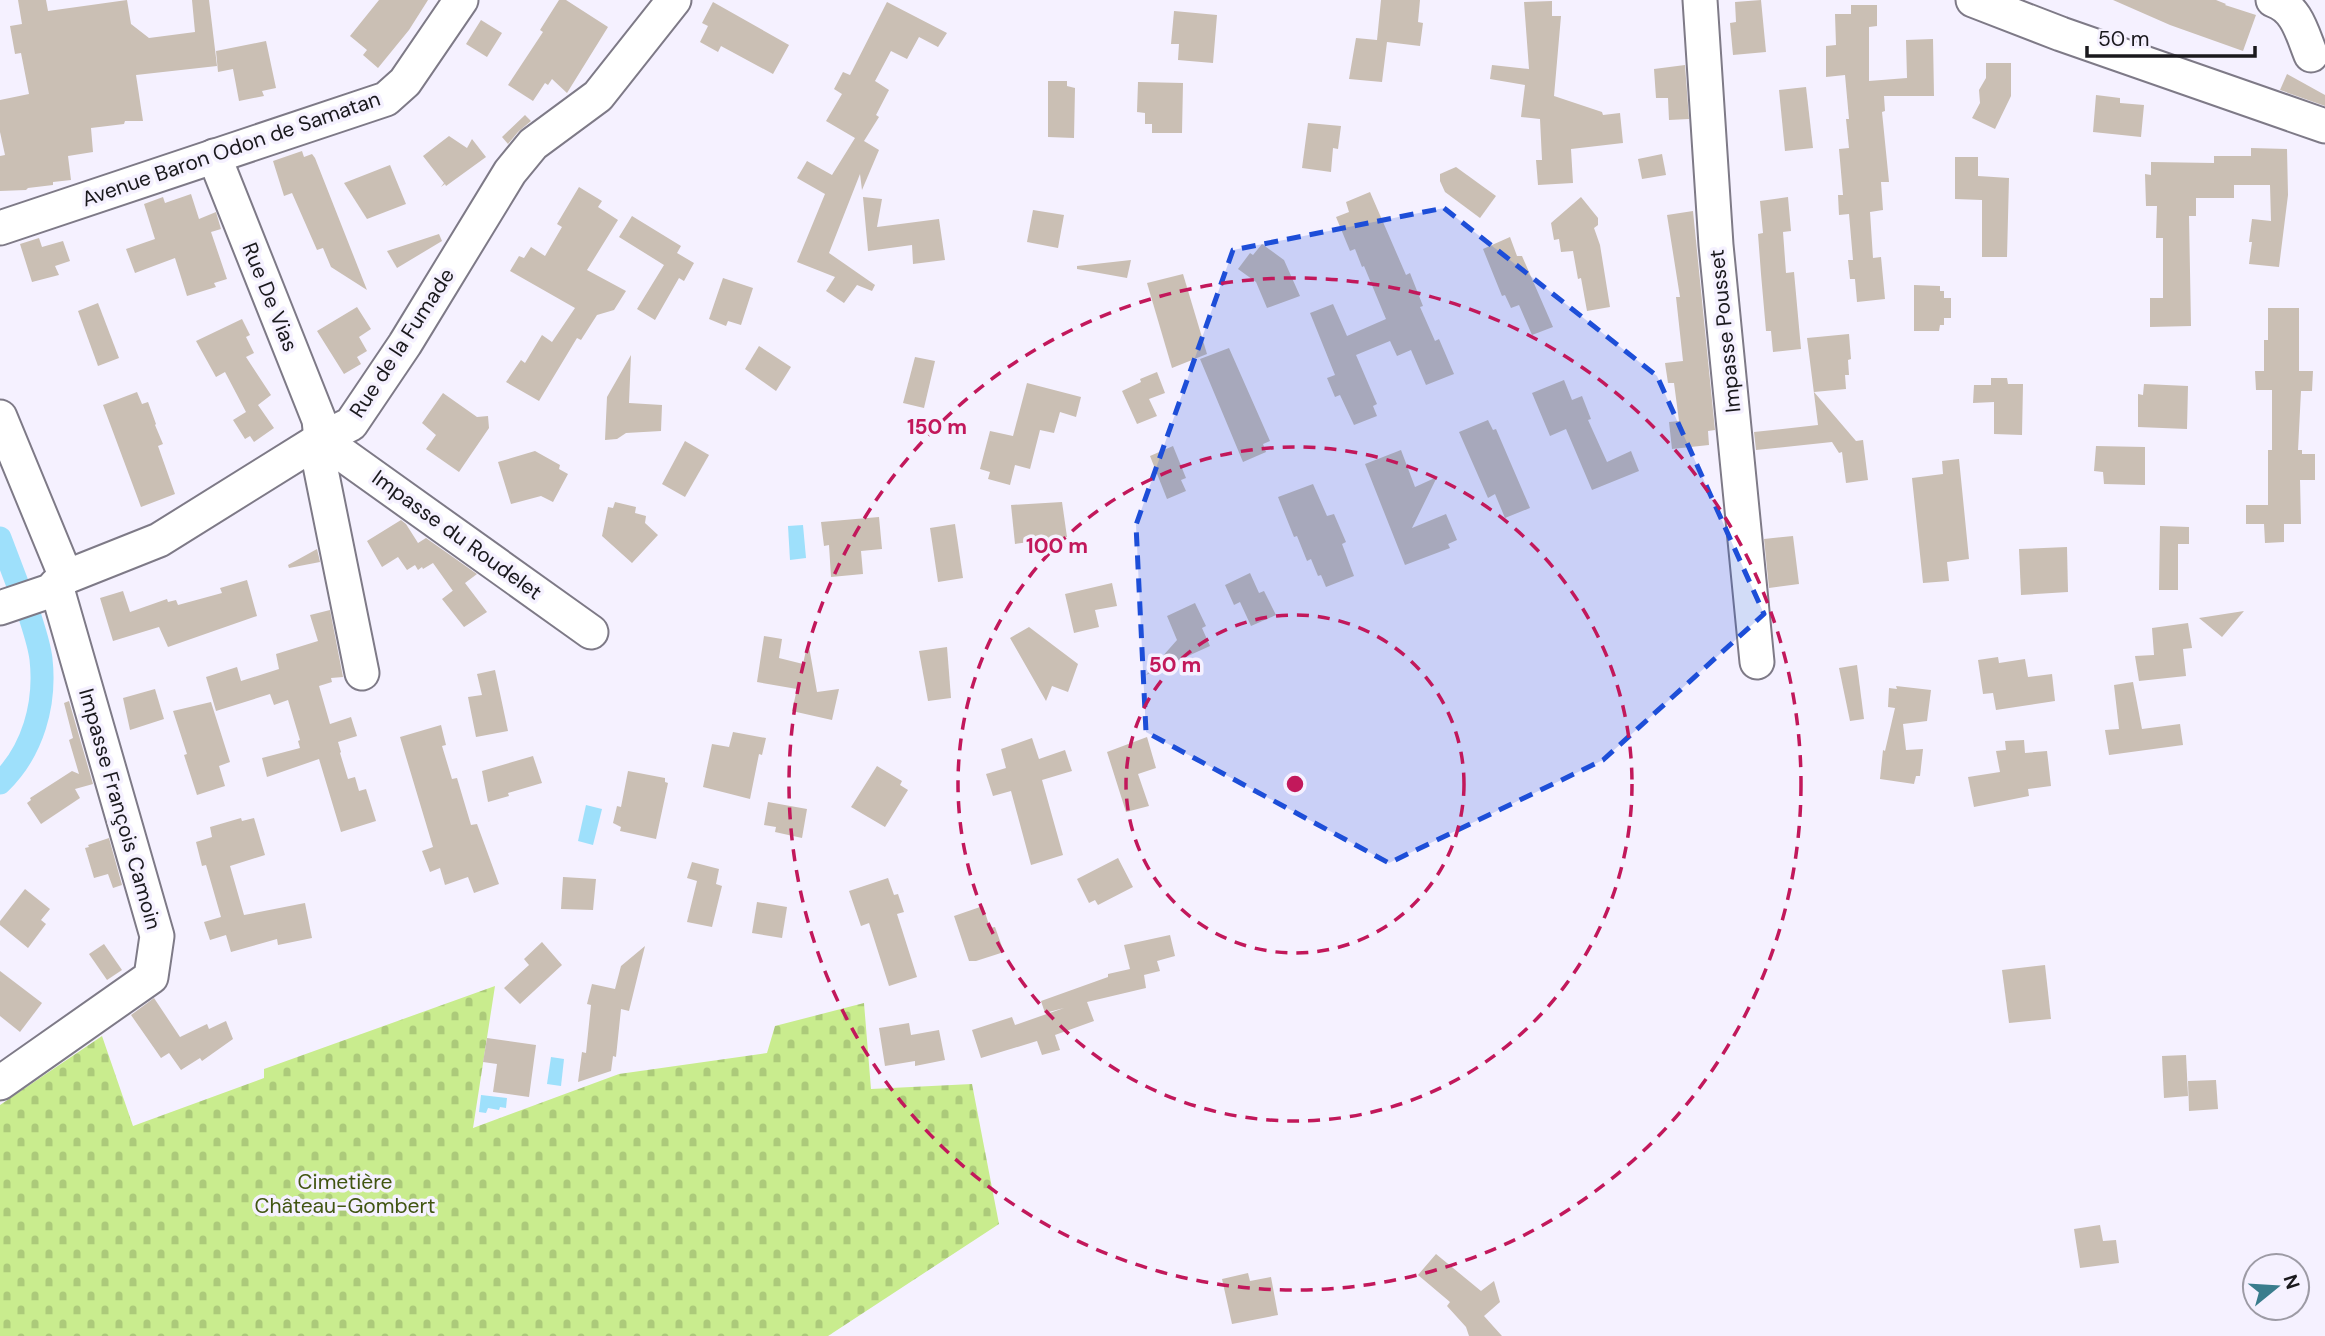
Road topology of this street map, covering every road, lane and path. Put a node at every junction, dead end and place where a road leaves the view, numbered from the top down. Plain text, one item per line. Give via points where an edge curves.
1 (461, 0) edge
2 (674, 0) edge
3 (1700, 0) edge
4 (1973, 0) edge
5 (2273, 0) edge
6 (2311, 55) dead end
7 (2325, 126) edge
8 (214, 156) junction
9 (0, 228) edge
10 (0, 417) edge
11 (321, 439) junction
12 (57, 584) junction
13 (5, 607) edge
14 (591, 632) dead end
15 (1757, 662) dead end
16 (362, 673) dead end
17 (0, 1083) edge

1 - 8 street, Avenue Baron Odon de Samatan via 405,82 386,99
2 - 11 street, Rue de la Fumade via 597,96 533,144 510,172 351,424
3 - 15 street, Impasse Pousset via 1716,245
4 - 7 street
5 - 6 street via 2293,13
8 - 9 street, Avenue Baron Odon de Samatan
8 - 11 street, Rue De Vias via 319,420
10 - 12 street, Impasse François Camoin
11 - 12 street, Rue de la Fumade via 159,540
11 - 14 street, Impasse du Roudelet
11 - 16 street, Rue De Vias via 320,466
12 - 13 street, Rue de la Fumade
12 - 17 street, Impasse François Camoin via 157,936 151,977

